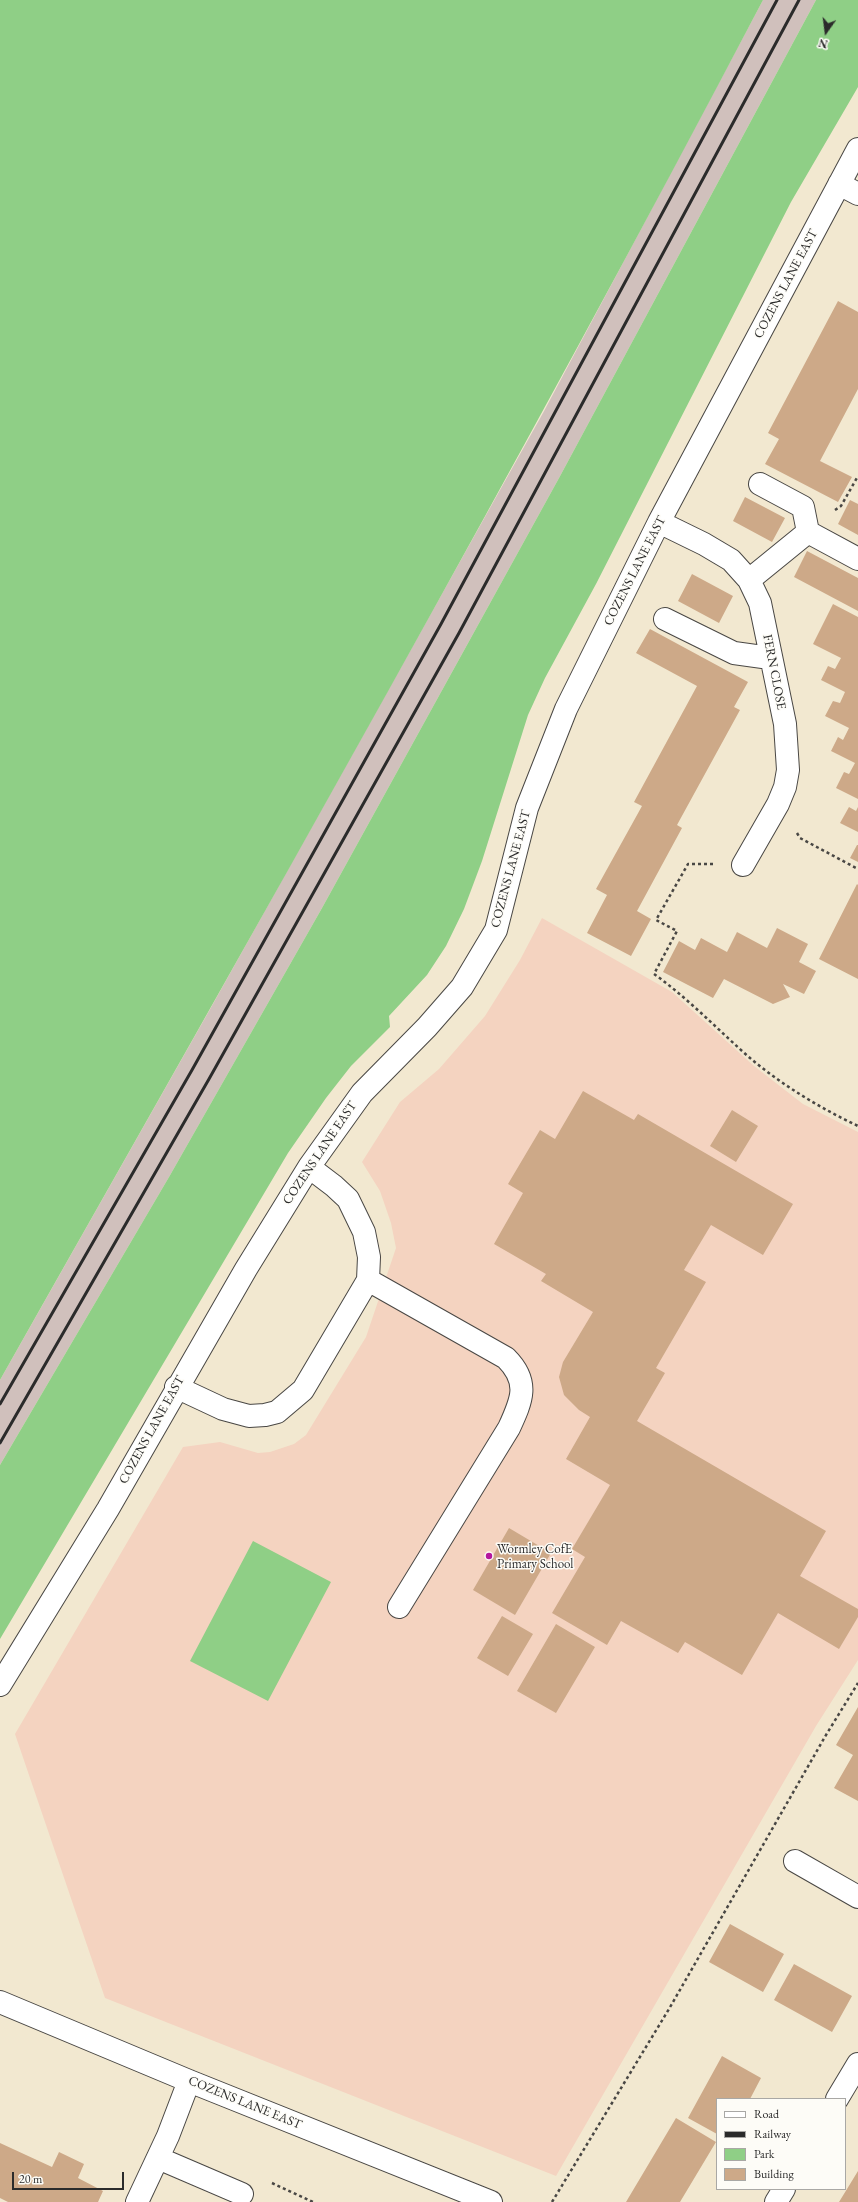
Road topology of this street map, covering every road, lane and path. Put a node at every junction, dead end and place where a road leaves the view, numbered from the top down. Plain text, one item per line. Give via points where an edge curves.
1 (858, 149) edge
2 (839, 184) junction
3 (858, 194) edge
4 (760, 484) dead end
5 (659, 522) junction
6 (808, 532) junction
7 (858, 559) edge
8 (749, 580) junction
9 (665, 619) dead end
10 (770, 658) junction
11 (778, 804) junction
12 (743, 865) joint
13 (858, 869) edge
14 (858, 1126) edge
15 (309, 1167) junction
16 (368, 1280) junction
17 (176, 1387) junction
18 (399, 1607) dead end
19 (858, 1683) edge
20 (0, 1685) edge
21 (795, 1861) dead end
22 (858, 1897) edge
23 (0, 2002) edge
24 (858, 2064) edge
25 (189, 2081) junction
26 (838, 2098) edge
27 (158, 2158) junction
28 (783, 2190) edge
29 (242, 2194) dead end
30 (137, 2202) edge
31 (491, 2202) edge
32 (552, 2202) edge
33 (776, 2202) edge

1 - 2 street, COZENS LANE EAST
2 - 3 street
2 - 5 street, COZENS LANE EAST
4 - 6 street via 803,507
5 - 8 street, FERN CLOSE via 731,560
5 - 15 street, COZENS LANE EAST via 566,709 527,808 496,930 462,987 362,1093
6 - 7 street
6 - 8 street
8 - 10 street, FERN CLOSE via 760,603
9 - 10 street via 734,654
10 - 11 street, FERN CLOSE via 785,724 788,770
11 - 12 street, FERN CLOSE
11 - 13 path via 800,838
12 - 14 path via 688,864 656,920 677,931 654,974 677,990 751,1059 805,1097
15 - 16 street via 348,1199 357,1215 364,1232 369,1257
15 - 17 street, COZENS LANE EAST
16 - 17 street via 303,1390 277,1412 249,1416 223,1410
16 - 18 street via 506,1358 516,1368 522,1386 520,1406 509,1428
17 - 20 street, COZENS LANE EAST via 108,1509
19 - 32 path via 673,2002
21 - 22 street
23 - 25 street, COZENS LANE EAST
24 - 26 street
25 - 27 street
25 - 31 street, COZENS LANE EAST
27 - 29 street
27 - 30 street
28 - 33 street

